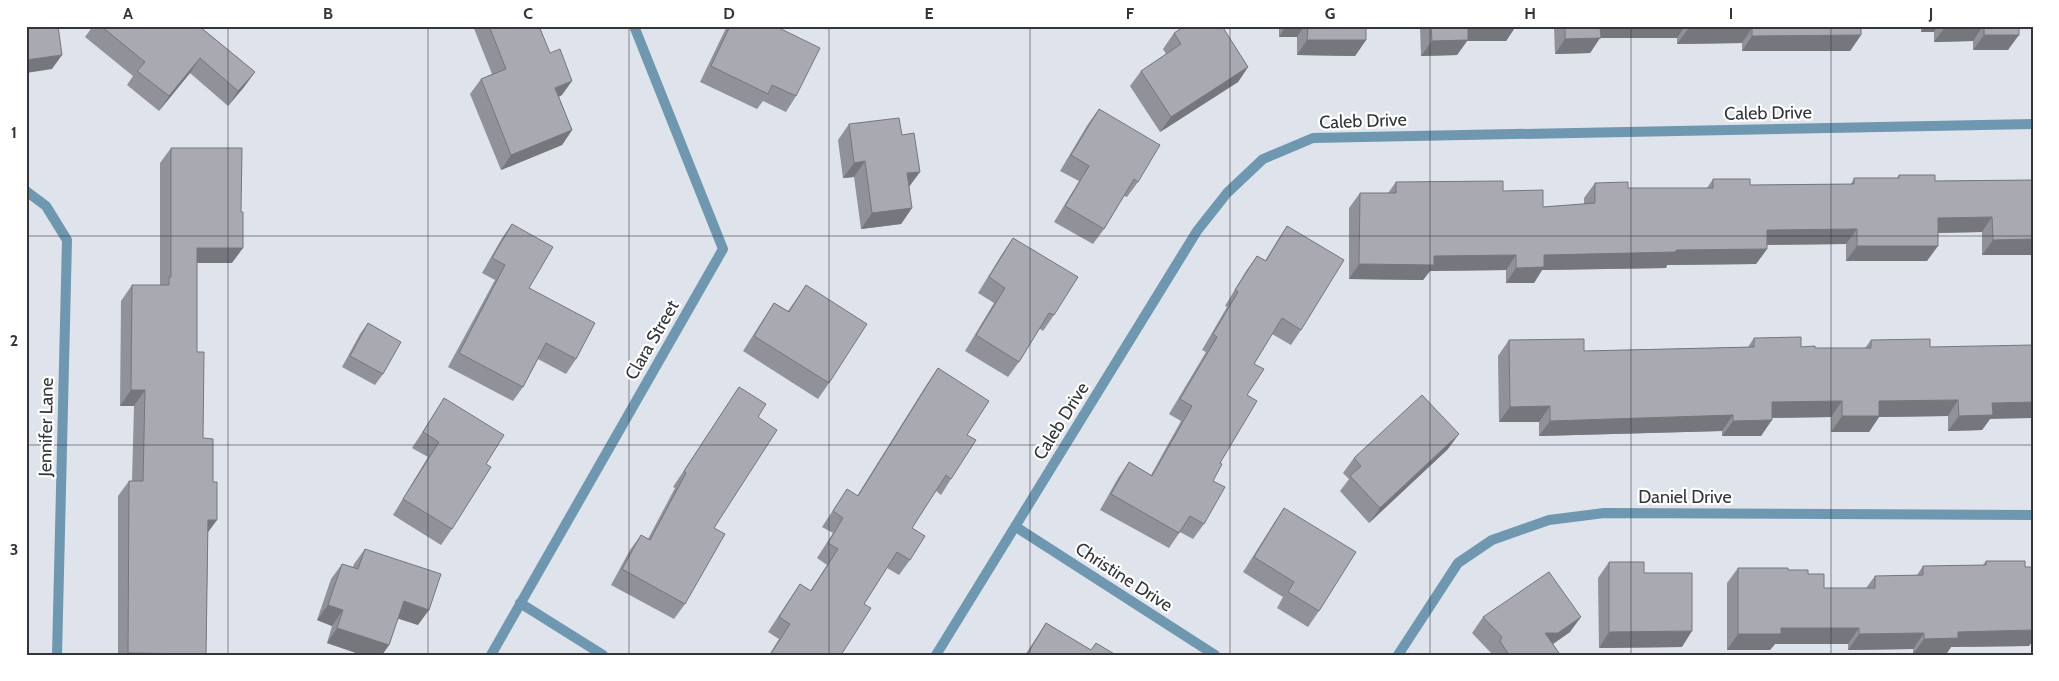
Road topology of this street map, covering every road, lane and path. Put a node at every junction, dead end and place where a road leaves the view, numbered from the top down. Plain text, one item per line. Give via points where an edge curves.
1 (634, 26) edge
2 (2033, 124) edge
3 (26, 192) edge
4 (2033, 514) edge
5 (1016, 527) junction
6 (520, 603) junction
7 (57, 655) edge
8 (491, 655) edge
9 (603, 655) edge
10 (936, 655) edge
11 (1215, 655) edge
12 (1398, 655) edge

1 - 6 street, Clara Street via 723,249
2 - 5 street, Caleb Drive via 1313,138 1263,159 1227,193 1197,231
3 - 7 street, Jennifer Lane via 46,206 67,240
4 - 12 street, Daniel Drive via 1604,513 1549,520 1492,540 1458,563
5 - 10 street, Caleb Drive
5 - 11 street, Christine Drive
6 - 8 street, Clara Street
6 - 9 street

